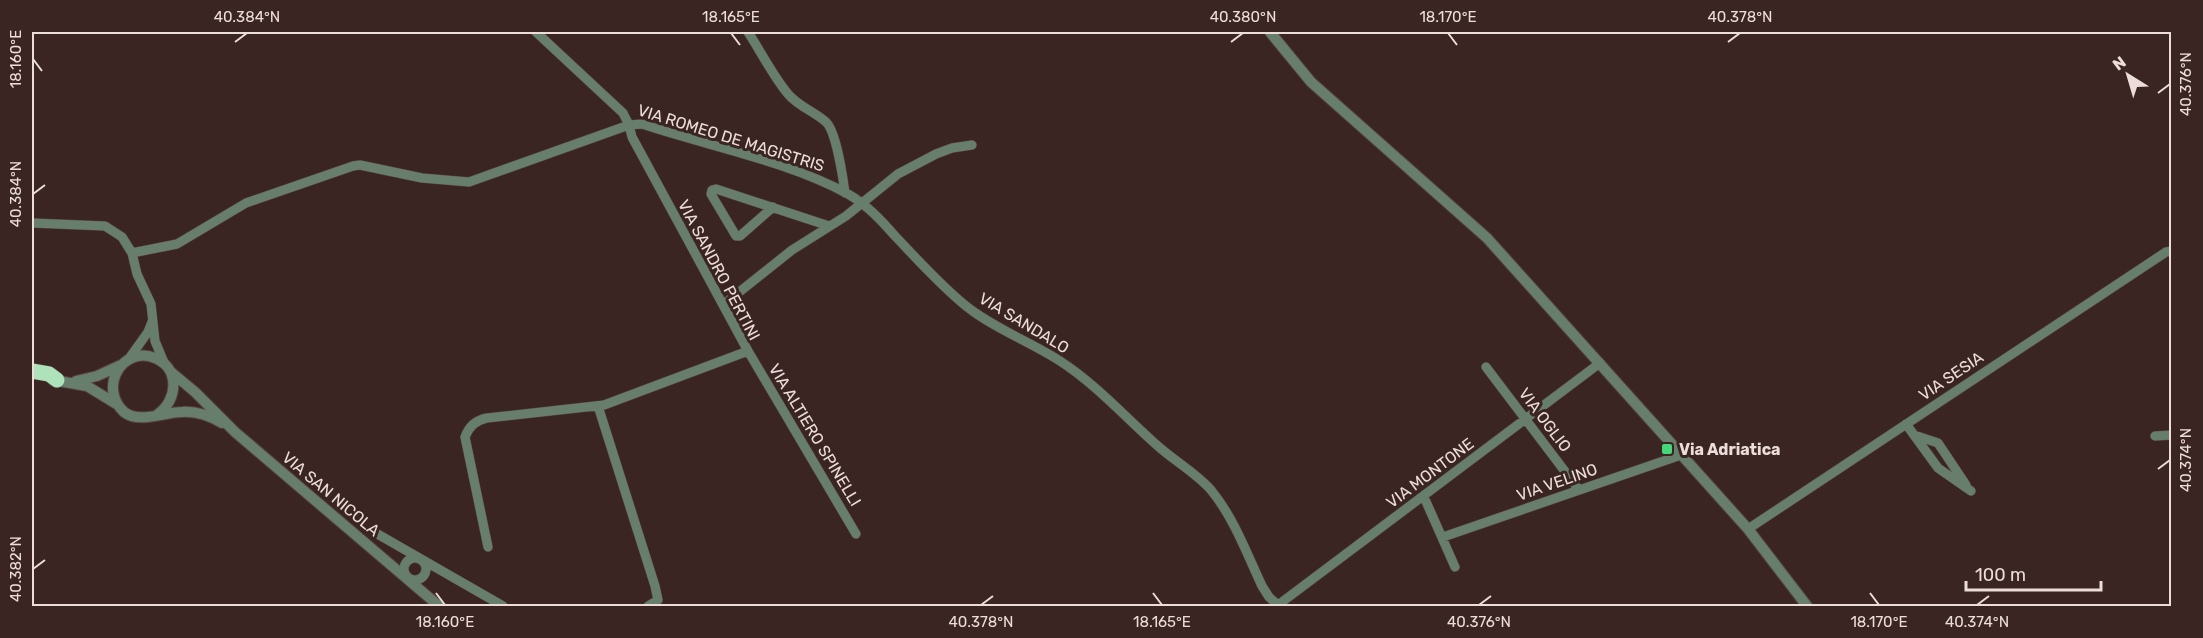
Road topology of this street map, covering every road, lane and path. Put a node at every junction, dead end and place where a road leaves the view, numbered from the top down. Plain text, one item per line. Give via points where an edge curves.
1 (536, 32) edge
2 (748, 32) edge
3 (1270, 32) edge
4 (629, 125) junction
5 (972, 145) dead end
6 (845, 193) junction
7 (862, 204) junction
8 (773, 207) junction
9 (32, 223) edge
10 (830, 226) junction
11 (2172, 251) edge
12 (132, 253) junction
13 (723, 305) junction
14 (154, 314) junction
15 (748, 351) junction
16 (125, 362) junction
17 (1600, 363) junction
18 (168, 368) junction
19 (1486, 368) dead end
20 (34, 376) edge
21 (64, 381) junction
22 (118, 405) junction
23 (598, 406) junction
24 (158, 414) junction
25 (1526, 420) junction
26 (1906, 424) junction
27 (235, 432) junction
28 (1914, 435) junction
29 (2172, 435) edge
30 (2155, 436) dead end
31 (1681, 455) junction
32 (1579, 490) junction
33 (1424, 497) junction
34 (1748, 529) junction
35 (374, 532) dead end
36 (856, 534) dead end
37 (1443, 537) junction
38 (488, 547) dead end
39 (421, 559) junction
40 (1455, 567) dead end
41 (408, 578) junction
42 (440, 606) edge
43 (503, 606) edge
44 (648, 606) edge
45 (1278, 606) edge
46 (1807, 606) edge

1 - 4 street, VIA ROMEO DE MAGISTRIS via 623,113
2 - 6 street via 788,94 831,128
3 - 17 street via 1311,82 1487,238
4 - 6 street, VIA ROMEO DE MAGISTRIS via 642,124 746,156
4 - 12 street via 469,182 353,166 246,203 177,244
4 - 13 street, VIA SANDRO PERTINI
5 - 7 street via 952,148 910,167
6 - 7 street, VIA SANDALO
7 - 10 street
7 - 45 street, VIA SANDALO via 966,307 1081,376 1170,457 1191,471 1229,518 1262,586
8 - 8 street via 716,189 711,194 736,236
8 - 10 street
9 - 12 street via 105,226 122,237
10 - 13 street via 792,250
11 - 26 street, VIA SESIA
12 - 14 street
13 - 15 street, VIA SANDRO PERTINI
14 - 16 street via 148,332
14 - 18 street via 155,342
15 - 23 street, VIA SANDRO PERTINI
15 - 36 street, VIA ALTIERO SPINELLI
16 - 18 street, VIA SAN NICOLA via 147,356
16 - 21 street via 97,376
16 - 22 street via 112,382
17 - 25 street, VIA MONTONE
17 - 31 street
18 - 24 street via 174,392
18 - 27 street, VIA SAN NICOLA
19 - 25 street, VIA OGLIO
20 - 21 highway via 49,374
21 - 22 street, VIA SAN NICOLA via 94,389
22 - 24 street, VIA SAN NICOLA via 132,417
23 - 38 street, VIA SANDRO PERTINI via 487,418 471,425 466,441
23 - 44 street via 655,586 658,600
24 - 27 street, VIA SAN NICOLA via 199,413
25 - 32 street, VIA OGLIO
25 - 33 street, VIA MONTONE
26 - 28 street
26 - 34 street, VIA SESIA
27 - 41 street, VIA SAN NICOLA
28 - 28 street via 1938,443 1971,491 1938,468
29 - 30 street
31 - 32 street, VIA VELINO
31 - 34 street
32 - 37 street, VIA VELINO
33 - 37 street
33 - 45 street, VIA MONTONE
34 - 46 street
35 - 39 street, VIA SAN NICOLA
37 - 40 street
39 - 41 street via 408,560 404,566
39 - 41 street via 427,572 423,578
39 - 43 street, VIA SAN NICOLA
41 - 42 street, VIA SAN NICOLA

